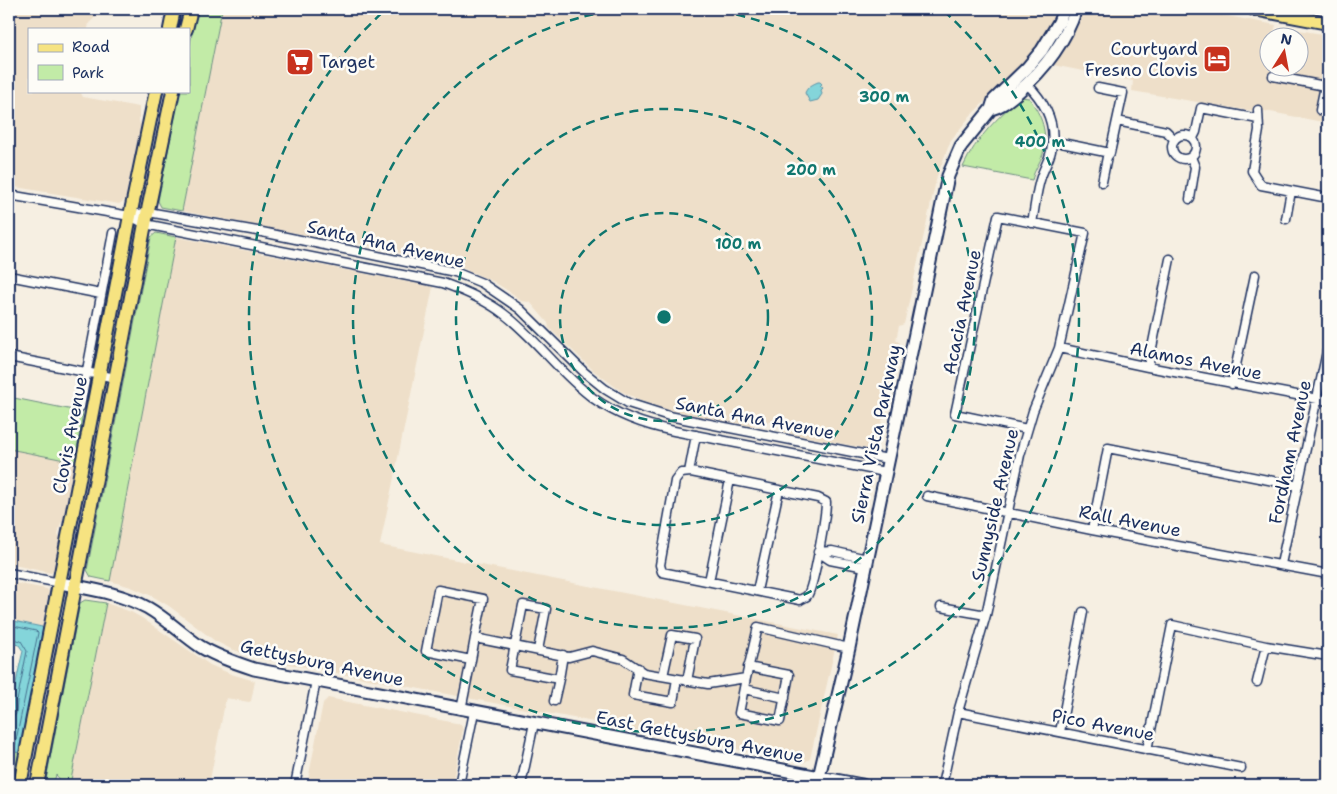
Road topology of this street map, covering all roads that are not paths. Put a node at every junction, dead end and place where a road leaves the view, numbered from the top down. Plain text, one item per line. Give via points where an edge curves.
1 (174, 9) edge
2 (190, 9) edge
3 (1064, 9) edge
4 (1076, 9) edge
5 (1254, 9) edge
6 (1300, 9) edge
7 (1272, 10) edge
8 (1328, 14) edge
9 (1059, 22) junction
10 (1328, 23) edge
11 (170, 28) edge
12 (186, 28) edge
13 (1328, 71) edge
14 (1283, 78) edge
15 (1027, 84) junction
16 (1325, 86) junction
17 (1098, 88) dead end
18 (156, 92) edge
19 (173, 92) edge
20 (991, 109) junction
21 (1258, 110) dead end
22 (1320, 110) dead end
23 (1258, 120) junction
24 (1117, 121) junction
25 (1193, 138) junction
26 (1174, 139) junction
27 (1052, 141) junction
28 (1110, 153) junction
29 (1191, 157) junction
30 (1102, 182) dead end
31 (1292, 191) junction
32 (9, 195) edge
33 (1328, 198) edge
34 (1190, 199) dead end
35 (130, 216) junction
36 (147, 218) junction
37 (1286, 219) dead end
38 (1032, 223) junction
39 (113, 233) dead end
40 (1170, 259) dead end
41 (1256, 275) dead end
42 (9, 276) edge
43 (101, 294) junction
44 (1328, 347) edge
45 (1059, 348) junction
46 (9, 357) edge
47 (1148, 367) junction
48 (86, 372) junction
49 (100, 374) junction
50 (116, 378) junction
51 (1232, 384) junction
52 (1316, 399) junction
53 (1328, 401) edge
54 (80, 407) dead end
55 (1027, 429) junction
56 (696, 435) junction
57 (888, 459) junction
58 (689, 472) junction
59 (885, 472) junction
60 (730, 480) junction
61 (1298, 486) junction
62 (778, 490) junction
63 (927, 496) dead end
64 (1008, 512) junction
65 (1092, 530) junction
66 (818, 552) junction
67 (866, 563) junction
68 (1281, 564) junction
69 (9, 573) edge
70 (1328, 574) edge
71 (709, 582) junction
72 (60, 583) junction
73 (76, 586) junction
74 (758, 591) junction
75 (941, 607) dead end
76 (1083, 612) dead end
77 (986, 615) junction
78 (475, 638) junction
79 (515, 646) junction
80 (1266, 646) junction
81 (849, 648) junction
82 (538, 650) junction
83 (563, 655) junction
84 (1328, 656) edge
85 (471, 660) junction
86 (748, 667) junction
87 (638, 668) junction
88 (663, 676) junction
89 (746, 678) junction
90 (558, 679) junction
91 (677, 679) junction
92 (687, 680) junction
93 (316, 681) junction
94 (1257, 682) dead end
95 (744, 689) junction
96 (785, 698) junction
97 (554, 701) dead end
98 (461, 710) junction
99 (474, 712) junction
100 (958, 712) junction
101 (534, 723) junction
102 (1060, 732) junction
103 (1147, 750) junction
104 (1241, 768) dead end
105 (819, 777) junction
106 (20, 785) edge
107 (37, 785) edge
108 (295, 785) edge
109 (459, 785) edge
110 (521, 785) edge
111 (860, 785) edge
112 (942, 785) edge

1 - 11 main road
2 - 12 main road
3 - 9 main road, Sierra Vista Parkway
4 - 15 main road, Sierra Vista Parkway via 1054,54
5 - 7 main road
6 - 8 main road
7 - 10 main road
9 - 15 main road via 1051,46 1028,76
9 - 20 main road, Sierra Vista Parkway via 1042,50 994,100
13 - 16 street
14 - 16 street
15 - 20 main road, Sierra Vista Parkway via 1001,107
15 - 27 street via 1045,106
16 - 22 street
17 - 24 street via 1123,93
18 - 35 main road, Clovis Avenue
19 - 36 main road, Clovis Avenue
20 - 57 main road, Sierra Vista Parkway via 961,146 948,176
21 - 23 street
23 - 25 street via 1201,108
23 - 31 street via 1252,171 1261,186
24 - 26 street via 1166,131
24 - 28 street
25 - 26 street via 1185,135
25 - 29 street via 1196,146
26 - 29 street via 1172,149 1175,156
27 - 28 street
27 - 38 street
28 - 30 street
29 - 34 street via 1195,167
31 - 33 street
31 - 37 street
32 - 35 street, Santa Ana Avenue
35 - 36 street, Santa Ana Avenue
35 - 36 street, Santa Ana Avenue
35 - 49 main road, Clovis Avenue
36 - 50 main road, Clovis Avenue
36 - 56 street, Santa Ana Avenue via 425,278 462,290 505,314 573,382 605,406 649,426
36 - 57 street, Santa Ana Avenue via 266,233 455,272 482,283 520,308 584,372 628,402 669,416
38 - 45 street, Sunnyside Avenue via 1085,233
38 - 55 street, Acacia Avenue via 998,216 954,414
39 - 43 street
40 - 47 street
41 - 51 street
42 - 43 street
43 - 48 street
44 - 52 street, Fordham Avenue
45 - 47 street, Alamos Avenue
45 - 55 street, Sunnyside Avenue
46 - 48 street
47 - 51 street, Alamos Avenue
48 - 49 street
48 - 54 street
49 - 50 street
49 - 72 main road, Clovis Avenue
50 - 73 main road, Clovis Avenue
51 - 52 street, Alamos Avenue
52 - 53 street, Alamos Avenue
52 - 61 street, Fordham Avenue
55 - 64 street, Sunnyside Avenue
56 - 58 street
56 - 59 street, Santa Ana Avenue
57 - 59 main road, Sierra Vista Parkway
58 - 60 street
58 - 71 street via 681,472 675,480 660,565 662,572
59 - 67 main road, Sierra Vista Parkway
60 - 62 street
60 - 71 street
61 - 65 street via 1108,448
61 - 68 street, Fordham Avenue
62 - 66 street via 826,502
62 - 74 street
63 - 64 street, Rall Avenue
64 - 65 street, Rall Avenue
64 - 77 street, Sunnyside Avenue
65 - 68 street, Rall Avenue
66 - 67 street via 832,551
66 - 74 street via 807,596 800,600
67 - 81 main road, Sierra Vista Parkway
68 - 70 street, Rall Avenue
69 - 72 street
71 - 74 street
72 - 73 main road, Gettysburg Avenue
72 - 106 main road, Clovis Avenue
73 - 93 main road, Gettysburg Avenue via 136,602 224,659 254,669
73 - 107 main road, Clovis Avenue
75 - 77 street
76 - 102 street
77 - 100 street, Sunnyside Avenue
78 - 79 street
78 - 85 street
78 - 85 street via 482,599 438,590 426,651
79 - 82 street
79 - 82 street via 522,604 546,609
79 - 90 street via 510,670
80 - 84 street
80 - 94 street
80 - 103 street via 1172,625
81 - 86 street via 758,627
81 - 105 main road, Sierra Vista Parkway
82 - 83 street
83 - 87 street via 592,651 623,658
83 - 90 street
85 - 98 street
86 - 89 street
86 - 96 street via 789,675
87 - 88 street via 644,673
87 - 91 street via 633,695 673,702
88 - 91 street
88 - 92 street via 672,635 695,639
89 - 92 street via 708,684
89 - 95 street
90 - 97 street
91 - 92 street
93 - 98 main road, Gettysburg Avenue
93 - 108 street
95 - 96 street
95 - 96 street via 739,713 780,721
98 - 99 main road, Gettysburg Avenue
99 - 101 main road, Gettysburg Avenue
99 - 109 street
100 - 102 street, Pico Avenue
100 - 112 street, Sunnyside Avenue
101 - 105 main road, East Gettysburg Avenue
101 - 110 street
102 - 103 street, Pico Avenue
103 - 104 street, Pico Avenue
105 - 111 main road, East Gettysburg Avenue

